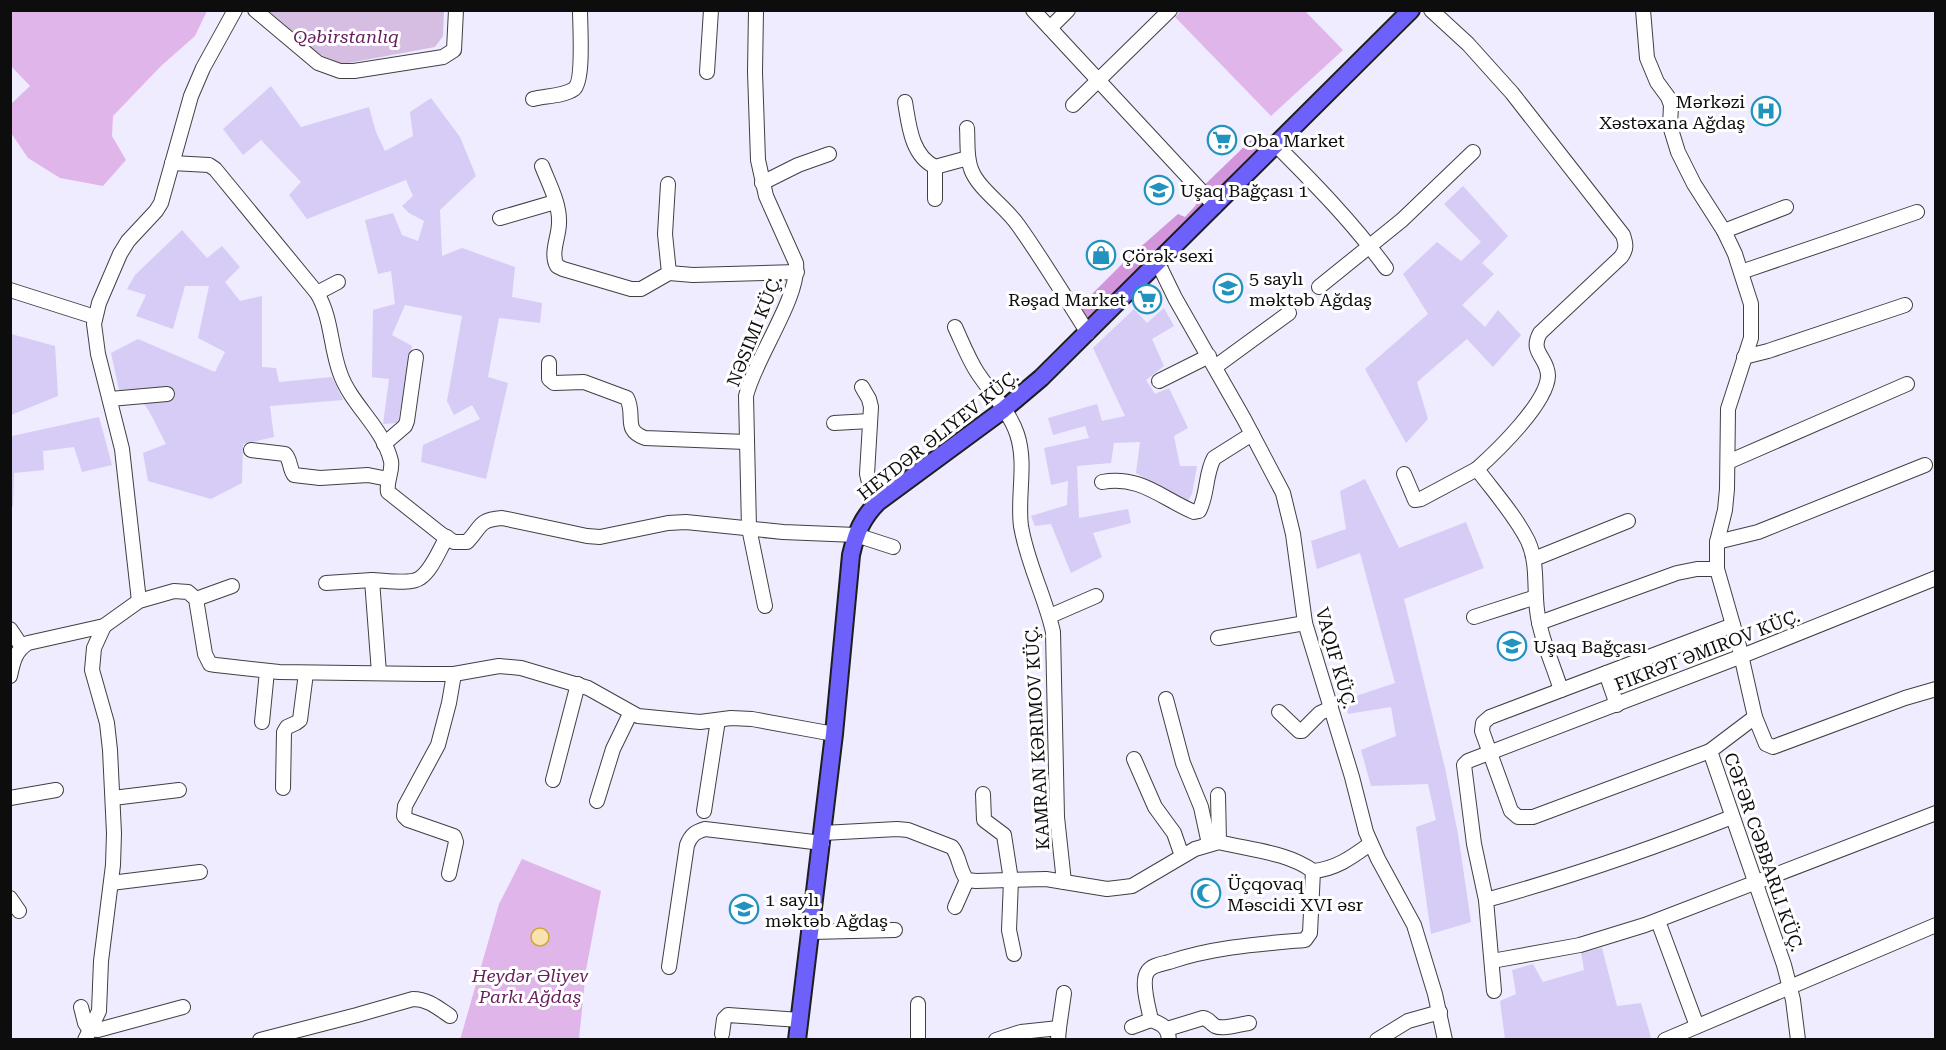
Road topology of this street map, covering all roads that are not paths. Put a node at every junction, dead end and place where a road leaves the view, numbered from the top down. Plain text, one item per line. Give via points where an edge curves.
1 (235, 10) edge
2 (255, 10) edge
3 (456, 10) edge
4 (580, 10) edge
5 (711, 10) edge
6 (756, 10) edge
7 (1033, 10) edge
8 (1068, 10) edge
9 (1170, 10) edge
10 (1411, 10) edge
11 (1431, 10) edge
12 (1643, 10) edge
13 (1050, 28) junction
14 (707, 72) dead end
15 (1098, 81) junction
16 (533, 99) dead end
17 (905, 102) dead end
18 (1072, 105) dead end
19 (967, 128) dead end
20 (1276, 145) junction
21 (1473, 153) dead end
22 (830, 154) dead end
23 (968, 158) junction
24 (172, 163) junction
25 (542, 166) dead end
26 (935, 167) junction
27 (762, 183) junction
28 (668, 184) dead end
29 (935, 199) dead end
30 (555, 202) junction
31 (1215, 206) junction
32 (1786, 207) dead end
33 (1917, 212) dead end
34 (500, 218) dead end
35 (1724, 231) junction
36 (1371, 247) junction
37 (1158, 263) junction
38 (1386, 268) dead end
39 (797, 272) junction
40 (1741, 272) junction
41 (669, 273) junction
42 (338, 282) dead end
43 (1319, 286) dead end
44 (10, 290) edge
45 (317, 293) junction
46 (1905, 305) dead end
47 (1289, 313) dead end
48 (95, 317) junction
49 (955, 327) dead end
50 (1088, 333) junction
51 (416, 357) dead end
52 (1744, 357) junction
53 (1212, 362) junction
54 (549, 363) dead end
55 (1159, 381) dead end
56 (1907, 384) dead end
57 (862, 387) dead end
58 (167, 394) dead end
59 (110, 399) junction
60 (1003, 410) junction
61 (870, 422) junction
62 (834, 423) dead end
63 (1252, 434) junction
64 (746, 442) junction
65 (384, 444) junction
66 (251, 450) dead end
67 (1728, 462) junction
68 (1925, 465) dead end
69 (1478, 469) junction
70 (1404, 474) dead end
71 (388, 479) junction
72 (1102, 482) dead end
73 (878, 502) junction
74 (1628, 521) dead end
75 (749, 528) junction
76 (856, 534) junction
77 (447, 537) junction
78 (1717, 542) junction
79 (893, 547) dead end
80 (1534, 560) junction
81 (1717, 569) junction
82 (1935, 578) edge
83 (372, 580) junction
84 (326, 583) dead end
85 (231, 586) dead end
86 (1096, 596) dead end
87 (1536, 597) junction
88 (196, 599) junction
89 (139, 600) junction
90 (765, 606) dead end
91 (1050, 616) junction
92 (1474, 617) dead end
93 (1305, 623) junction
94 (1539, 623) junction
95 (1733, 625) junction
96 (104, 626) junction
97 (10, 629) edge
98 (1218, 638) dead end
99 (16, 653) edge
100 (1742, 656) junction
101 (267, 671) junction
102 (306, 673) junction
103 (380, 673) junction
104 (1606, 673) junction
105 (454, 674) junction
106 (10, 676) edge
107 (578, 684) junction
108 (1935, 689) edge
109 (1561, 690) junction
110 (1166, 699) dead end
111 (1617, 705) junction
112 (1331, 708) junction
113 (1279, 712) dead end
114 (630, 714) junction
115 (1755, 717) junction
116 (718, 720) junction
117 (262, 722) dead end
118 (834, 734) junction
119 (1710, 751) junction
120 (1490, 754) junction
121 (1134, 759) dead end
122 (553, 780) dead end
123 (283, 788) dead end
124 (56, 790) dead end
125 (179, 790) dead end
126 (982, 794) dead end
127 (1218, 795) dead end
128 (10, 798) edge
129 (113, 798) junction
130 (597, 801) dead end
131 (704, 811) dead end
132 (1935, 813) edge
133 (1732, 817) junction
134 (822, 838) junction
135 (1214, 843) junction
136 (1370, 844) junction
137 (1182, 856) junction
138 (1313, 871) junction
139 (200, 872) dead end
140 (449, 874) dead end
141 (967, 880) junction
142 (1011, 880) junction
143 (1064, 882) junction
144 (111, 883) junction
145 (1756, 884) junction
146 (10, 898) edge
147 (1486, 900) junction
148 (955, 907) dead end
149 (19, 911) dead end
150 (1658, 921) junction
151 (1935, 925) edge
152 (895, 930) dead end
153 (811, 932) junction
154 (1014, 954) dead end
155 (1492, 961) junction
156 (669, 967) dead end
157 (1790, 986) junction
158 (1494, 991) dead end
159 (1064, 993) dead end
160 (918, 1004) dead end
161 (81, 1007) dead end
162 (183, 1007) dead end
163 (1440, 1012) junction
164 (450, 1016) dead end
165 (800, 1020) junction
166 (1151, 1020) junction
167 (1249, 1023) dead end
168 (1697, 1026) junction
169 (1132, 1027) dead end
170 (87, 1034) edge
171 (722, 1034) dead end
172 (1058, 1034) edge
173 (1168, 1034) edge
174 (260, 1040) edge
175 (797, 1040) edge
176 (918, 1040) edge
177 (996, 1040) edge
178 (1377, 1040) edge
179 (1445, 1040) edge
180 (1665, 1040) edge
181 (1798, 1040) edge

1 - 24 street via 191,96
2 - 3 street via 318,63 340,71 443,57 454,50
4 - 16 street via 577,86 571,91
5 - 14 street
6 - 27 street, NƏSIMI KÜÇ. via 758,160
7 - 13 street
8 - 13 street
9 - 15 street
10 - 20 main road, HEYDƏR ƏLIYEV KÜÇ.
11 - 69 street via 1512,93 1623,235 1626,244 1621,257 1540,333 1536,348 1546,366 1545,388 1526,419
12 - 35 street via 1647,58 1671,105 1670,126 1678,153
13 - 15 street
15 - 18 street
15 - 31 street
17 - 26 street via 913,144
19 - 23 street
20 - 31 main road, HEYDƏR ƏLIYEV KÜÇ.
20 - 36 street
21 - 36 street
22 - 27 street
23 - 26 street
23 - 50 street via 975,178 1019,225
24 - 45 street via 215,168
24 - 48 street via 161,203 120,254
25 - 30 street
26 - 29 street
27 - 39 street, NƏSIMI KÜÇ.
28 - 41 street via 665,234
30 - 34 street
30 - 41 street via 559,222 554,257 557,266 641,289
31 - 37 main road, HEYDƏR ƏLIYEV KÜÇ.
32 - 35 street
33 - 40 street
35 - 40 street
36 - 38 street
36 - 43 street
37 - 50 main road, HEYDƏR ƏLIYEV KÜÇ.
37 - 53 street, VAQIF KÜÇ.
39 - 41 street
39 - 64 street, NƏSIMI KÜÇ. via 750,381 746,396
40 - 52 street via 1751,303 1752,325
42 - 45 street
44 - 48 street
45 - 65 street via 328,317 341,376
46 - 52 street
47 - 53 street
48 - 59 street via 95,337
49 - 60 street, KAMRAN KƏRIMOV KÜÇ. via 976,370
50 - 60 main road, HEYDƏR ƏLIYEV KÜÇ.
51 - 65 street via 407,421
52 - 67 street via 1728,409
53 - 55 street
53 - 63 street, VAQIF KÜÇ.
54 - 64 street via 549,379 554,383 584,382 627,398 631,406 630,428 636,435
56 - 67 street
57 - 61 street via 869,399
58 - 59 street
59 - 89 street via 122,449
60 - 73 main road, HEYDƏR ƏLIYEV KÜÇ.
60 - 91 street, KAMRAN KƏRIMOV KÜÇ. via 1019,445 1019,511 1025,545
61 - 62 street
61 - 73 street via 867,474 870,491
63 - 72 street via 1214,458 1199,511 1194,512 1145,486 1116,479
63 - 93 street, VAQIF KÜÇ. via 1278,481 1291,519
64 - 75 street, NƏSIMI KÜÇ.
65 - 71 street via 392,467
66 - 71 street via 285,454 294,475 368,475
67 - 78 street via 1725,510
68 - 78 street via 1758,532
69 - 70 street via 1415,500
69 - 80 street via 1516,522
71 - 77 street via 392,497
73 - 76 main road, HEYDƏR ƏLIYEV KÜÇ.
74 - 80 street
75 - 76 street
75 - 77 street via 668,523 600,537 502,518 481,524 467,542 454,542
75 - 90 street, NƏSIMI KÜÇ.
76 - 79 street
76 - 118 main road, HEYDƏR ƏLIYEV KÜÇ.
77 - 83 street via 419,579
78 - 81 street
80 - 87 street
81 - 94 street via 1677,573
81 - 95 street
82 - 100 street, FIKRƏT ƏMIROV KÜÇ.
83 - 84 street
83 - 103 street
85 - 88 street
86 - 91 street
87 - 92 street
87 - 94 street
88 - 89 street via 183,590
88 - 101 street via 210,664
89 - 96 street
91 - 143 street, KAMRAN KƏRIMOV KÜÇ. via 1057,817
93 - 98 street
93 - 112 street, VAQIF KÜÇ.
94 - 109 street
95 - 100 street
95 - 104 street
96 - 99 street via 33,642
96 - 129 street via 94,648 92,670 107,723
97 - 99 street
99 - 106 street
100 - 111 street, FIKRƏT ƏMIROV KÜÇ.
100 - 115 street
101 - 102 street
101 - 117 street
102 - 103 street
102 - 123 street via 300,720 284,732
103 - 105 street
104 - 109 street
104 - 111 street
105 - 107 street via 507,666
105 - 140 street via 438,745 405,806 404,816 454,836
107 - 114 street
107 - 122 street
108 - 115 street via 1773,747 1766,744
109 - 120 street via 1483,723
110 - 135 street via 1183,763
111 - 120 street, FIKRƏT ƏMIROV KÜÇ.
112 - 113 street via 1302,731
112 - 136 street, VAQIF KÜÇ.
114 - 116 street via 685,721
114 - 130 street via 613,749
115 - 119 street
116 - 118 street via 752,719
116 - 131 street
118 - 134 main road, HEYDƏR ƏLIYEV KÜÇ.
119 - 120 street via 1533,817 1518,817 1511,811
119 - 133 street
120 - 147 street, FIKRƏT ƏMIROV KÜÇ. via 1468,761 1463,773
121 - 137 street via 1155,807 1174,833
124 - 128 street
125 - 129 street
126 - 142 street via 984,820 1005,835
127 - 135 street
129 - 144 street
132 - 145 street
133 - 145 street
133 - 147 street via 1601,866
134 - 141 street via 908,830 952,847
134 - 153 main road, HEYDƏR ƏLIYEV KÜÇ.
134 - 156 street via 705,829 691,836
135 - 137 street
135 - 138 street via 1290,859
136 - 138 street via 1342,863
136 - 163 street, VAQIF KÜÇ. via 1414,925
137 - 143 street via 1124,888
138 - 166 street via 1309,937 1190,954 1152,968 1145,977
139 - 144 street
141 - 142 street
141 - 148 street
142 - 143 street
142 - 154 street via 1009,930
144 - 170 street via 99,1011
145 - 150 street
145 - 157 street
146 - 149 street
147 - 155 street, FIKRƏT ƏMIROV KÜÇ.
150 - 155 street via 1580,945
150 - 168 street
151 - 157 street
152 - 153 street
153 - 165 main road, HEYDƏR ƏLIYEV KÜÇ.
155 - 158 street, FIKRƏT ƏMIROV KÜÇ.
157 - 168 street
157 - 181 street
159 - 172 street
160 - 176 street
161 - 170 street
162 - 170 street
163 - 178 street via 1408,1021
163 - 179 street, VAQIF KÜÇ.
164 - 174 street via 430,1002 413,999
165 - 171 street via 728,1015 723,1019
165 - 175 main road, HEYDƏR ƏLIYEV KÜÇ.
166 - 169 street
166 - 173 street via 1163,1025
167 - 173 street via 1221,1027 1203,1018
168 - 180 street
172 - 177 street via 1021,1032

